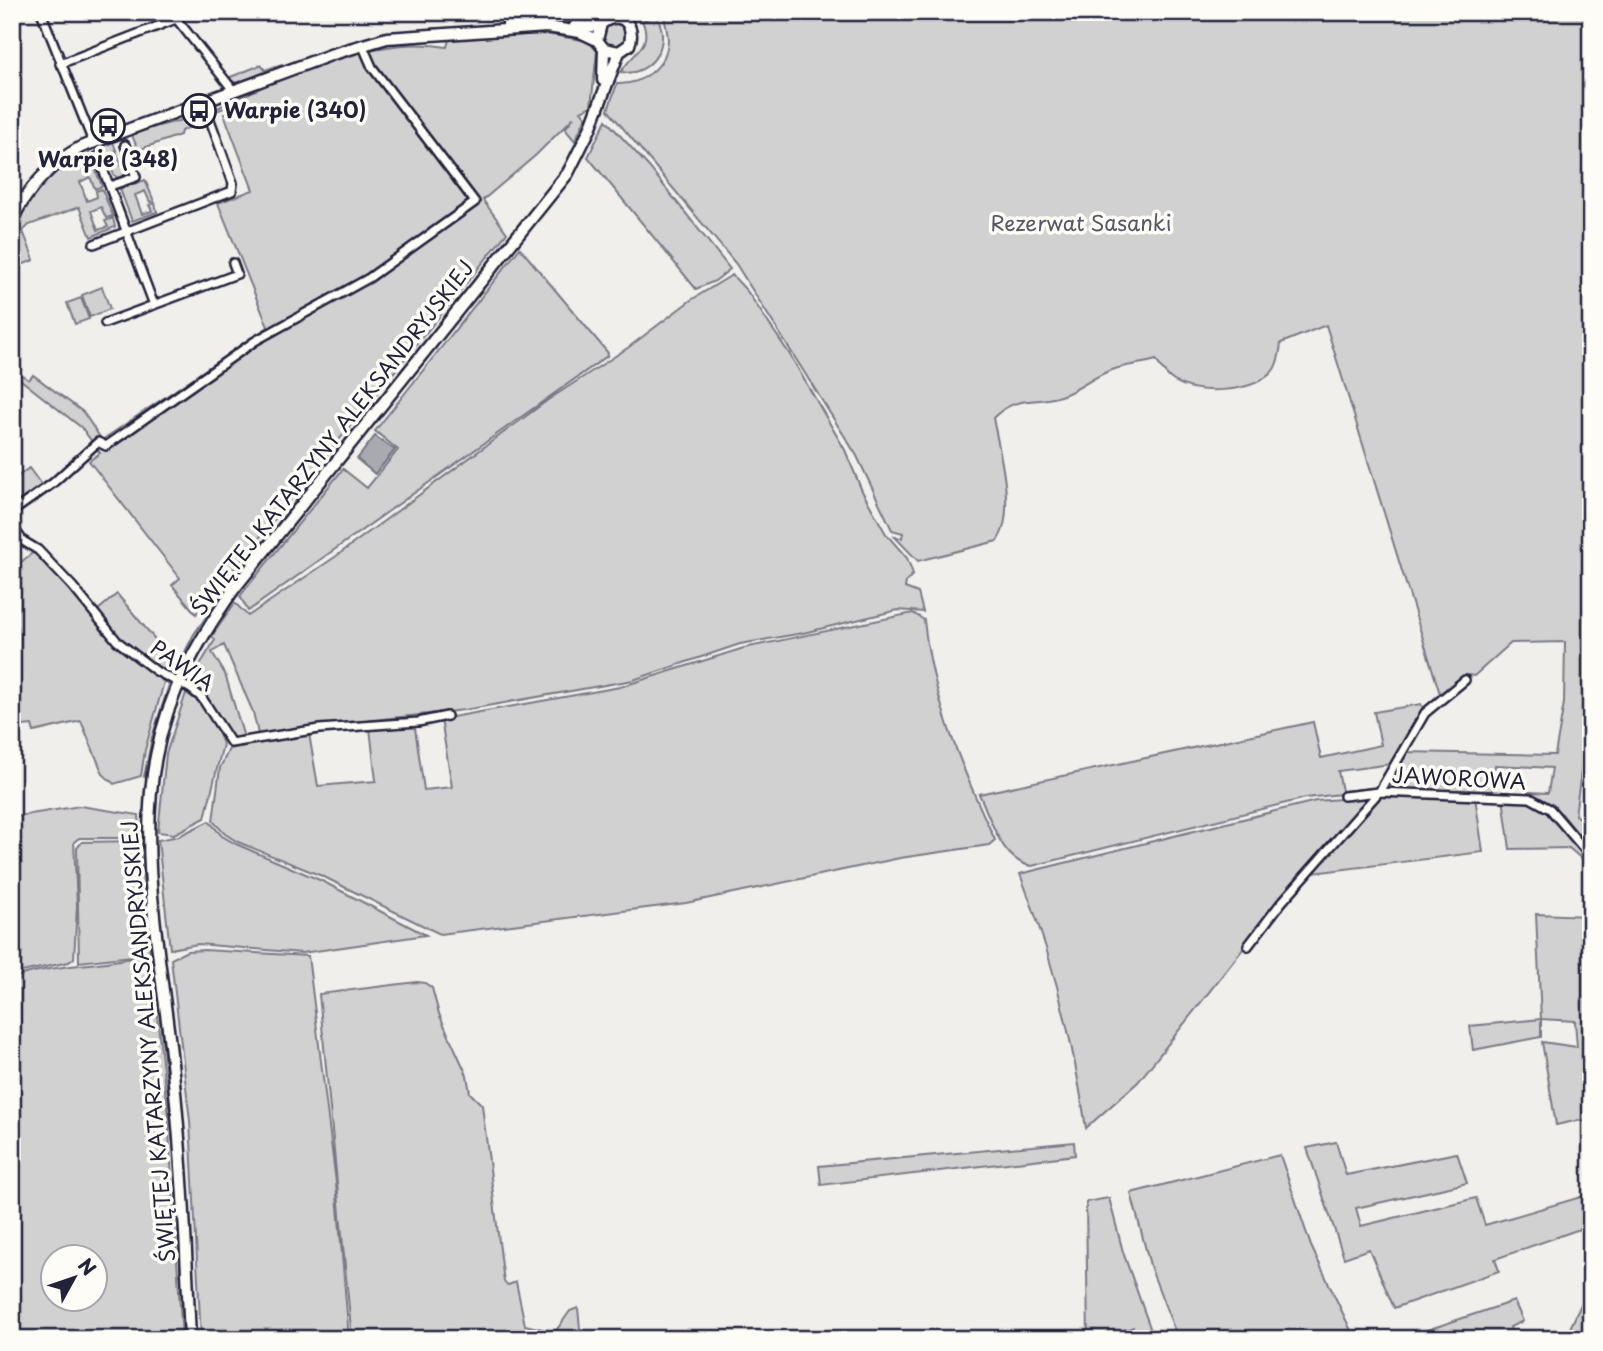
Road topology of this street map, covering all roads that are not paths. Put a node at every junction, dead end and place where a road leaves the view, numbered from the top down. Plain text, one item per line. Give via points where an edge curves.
1 (41, 12) edge
2 (171, 12) edge
3 (550, 12) edge
4 (624, 17) edge
5 (608, 18) edge
6 (176, 19) junction
7 (562, 28) junction
8 (487, 30) junction
9 (597, 40) junction
10 (362, 44) junction
11 (604, 49) junction
12 (619, 52) junction
13 (60, 64) junction
14 (603, 87) junction
15 (233, 90) junction
16 (209, 117) dead end
17 (93, 142) junction
18 (125, 145) dead end
19 (99, 156) dead end
20 (110, 186) junction
21 (12, 220) edge
22 (127, 232) junction
23 (94, 244) dead end
24 (233, 263) dead end
25 (154, 305) junction
26 (106, 323) dead end
27 (12, 512) edge
28 (12, 526) edge
29 (1465, 680) dead end
30 (178, 682) junction
31 (447, 716) dead end
32 (1379, 792) junction
33 (1343, 796) dead end
34 (1591, 857) edge
35 (1248, 946) dead end
36 (190, 1339) edge

1 - 13 street
2 - 6 street
3 - 8 street
4 - 5 street
4 - 12 street via 632,38
5 - 7 street
5 - 9 street
6 - 13 street
6 - 15 street
7 - 8 street
7 - 9 street
8 - 10 street
9 - 11 street
10 - 15 street
10 - 27 street via 372,67 474,202 369,278 255,341 102,444
11 - 12 street
11 - 14 street, ŚWIĘTEJ KATARZYNY ALEKSANDRYJSKIEJ
12 - 14 street, ŚWIĘTEJ KATARZYNY ALEKSANDRYJSKIEJ
13 - 17 street
14 - 30 street, ŚWIĘTEJ KATARZYNY ALEKSANDRYJSKIEJ via 582,147 555,190 234,589
15 - 17 street
16 - 22 street via 232,191
17 - 21 street via 48,170 26,194
18 - 20 street via 136,177
19 - 20 street
20 - 22 street
22 - 23 street
22 - 25 street
24 - 25 street via 237,274
25 - 26 street
28 - 30 street, PAWIA via 73,587 117,641
29 - 32 street via 1419,720
30 - 31 street, PAWIA via 209,706 226,740 235,744 319,729
30 - 36 street, ŚWIĘTEJ KATARZYNY ALEKSANDRYJSKIEJ via 156,757 150,836 180,1142
32 - 33 street, JAWOROWA
32 - 34 street, JAWOROWA via 1530,798 1550,809
32 - 35 street

